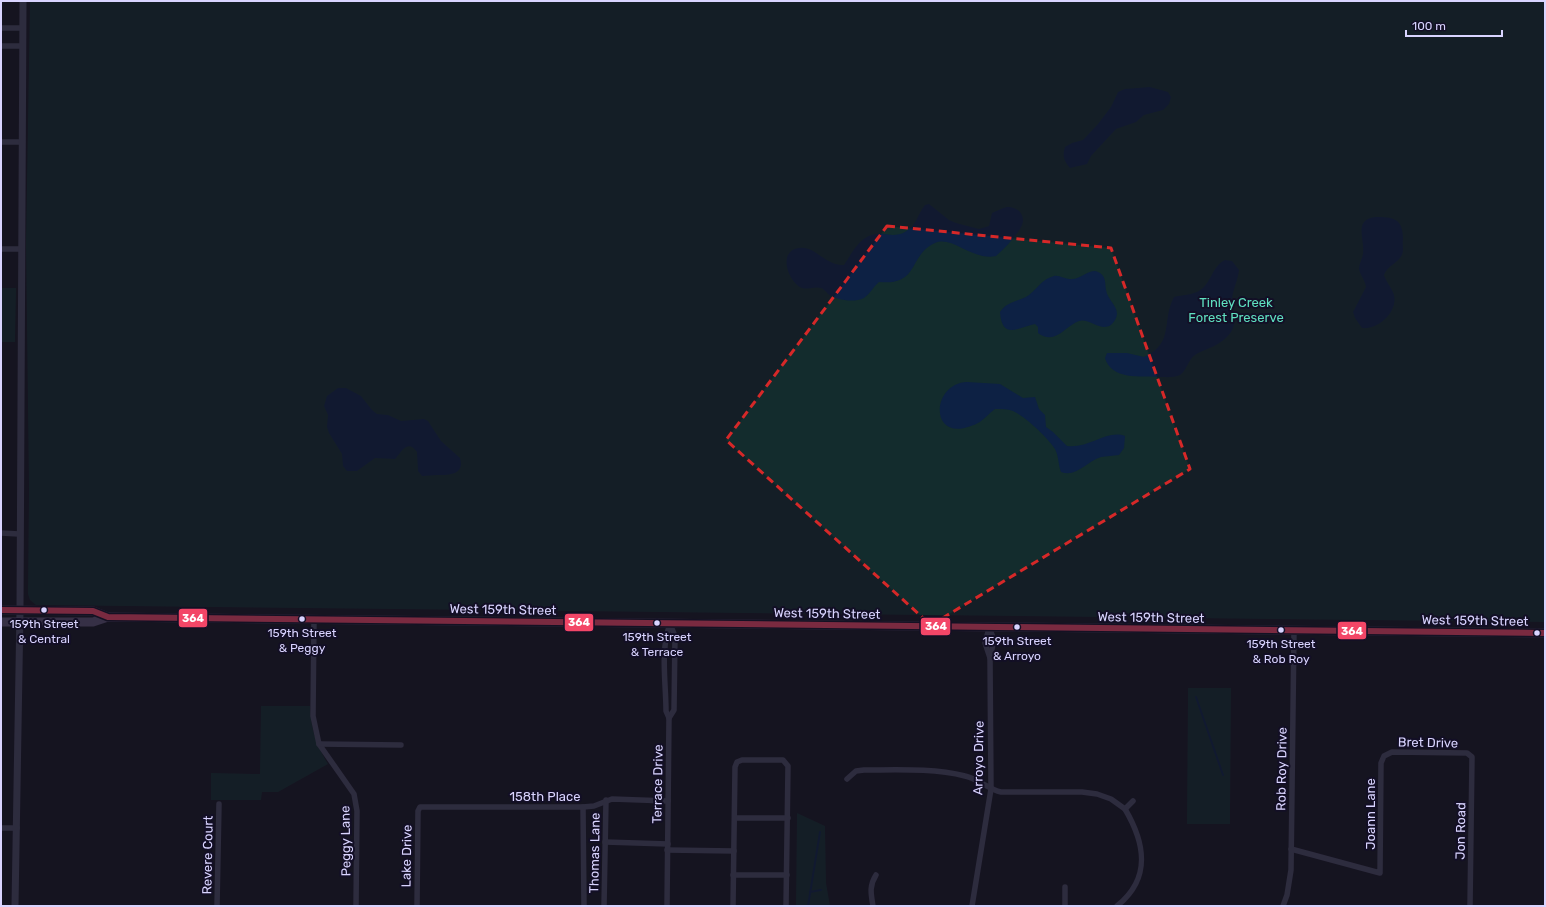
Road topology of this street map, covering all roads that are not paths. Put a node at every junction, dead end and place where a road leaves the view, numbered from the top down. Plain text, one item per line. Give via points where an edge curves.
1 (23, 1) edge
2 (1, 28) edge
3 (22, 28) junction
4 (1, 46) edge
5 (22, 46) junction
6 (1, 142) edge
7 (21, 142) junction
8 (1, 249) edge
9 (20, 249) junction
10 (1, 533) edge
11 (19, 534) junction
12 (1, 610) edge
13 (20, 610) junction
14 (108, 617) junction
15 (314, 620) junction
16 (1, 622) edge
17 (19, 622) junction
18 (670, 624) junction
19 (989, 628) junction
20 (1294, 631) junction
21 (1545, 633) edge
22 (990, 658) junction
23 (669, 718) junction
24 (319, 744) junction
25 (401, 745) dead end
26 (1384, 756) joint
27 (1472, 757) joint
28 (847, 779) dead end
29 (991, 789) junction
30 (606, 800) junction
31 (668, 801) junction
32 (1133, 801) dead end
33 (219, 804) dead end
34 (420, 807) joint
35 (583, 807) junction
36 (1125, 809) junction
37 (735, 818) junction
38 (788, 818) junction
39 (1, 828) edge
40 (17, 828) junction
41 (605, 842) junction
42 (668, 847) junction
43 (1292, 849) junction
44 (734, 850) junction
45 (733, 874) junction
46 (787, 875) junction
47 (876, 875) dead end
48 (1065, 887) dead end
49 (15, 906) edge
50 (217, 906) edge
51 (356, 906) edge
52 (417, 906) edge
53 (584, 906) edge
54 (604, 906) edge
55 (667, 906) edge
56 (733, 906) edge
57 (786, 906) edge
58 (872, 906) edge
59 (972, 906) edge
60 (1065, 906) edge
61 (1117, 906) edge
62 (1283, 906) edge
63 (1470, 906) edge

1 - 3 street
2 - 3 street
3 - 5 street
4 - 5 street
5 - 7 street
6 - 7 street
7 - 9 street
8 - 9 street
9 - 11 street
10 - 11 street
11 - 13 street
12 - 13 main road, West 159th Street
13 - 14 main road, West 159th Street via 93,611
13 - 17 street
14 - 15 main road, West 159th Street
14 - 17 main road, West 159th Street via 93,622
15 - 18 main road, West 159th Street
15 - 24 street, Peggy Lane via 313,716
16 - 17 main road, West 159th Street
17 - 40 street
18 - 19 main road, West 159th Street
18 - 23 street, Terrace Drive via 665,636 666,711
18 - 23 street, Terrace Drive via 675,636 674,710
19 - 20 main road, West 159th Street
19 - 22 street, Arroyo Drive via 985,642
19 - 22 street, Arroyo Drive via 994,640
20 - 21 main road, West 159th Street
20 - 43 street, Rob Roy Drive
22 - 29 street, Arroyo Drive
23 - 31 street, Terrace Drive
24 - 25 street
24 - 51 street, Peggy Lane via 354,794 357,811
26 - 27 street, Bret Drive via 1392,752 1467,753
26 - 43 street, Joann Lane via 1381,764 1380,873
27 - 63 street, Jon Road
28 - 29 street via 856,771 864,770 938,771 967,776
29 - 36 street via 1002,792 1097,794 1111,799
29 - 59 street, Arroyo Drive
30 - 31 street, 158th Place
30 - 35 street, 158th Place via 594,806
30 - 41 street, Thomas Lane
31 - 42 street, Terrace Drive
32 - 36 street
33 - 50 street, Revere Court
34 - 35 street, 158th Place
34 - 52 street, Lake Drive
35 - 53 street, Thomas Lane
36 - 61 street via 1139,838 1142,861 1136,884 1125,900
37 - 38 street
37 - 38 street via 736,764 742,760 783,760 788,766
37 - 44 street
38 - 46 street
39 - 40 street
40 - 49 street
41 - 42 street
41 - 54 street, Thomas Lane
42 - 44 street
42 - 55 street, Terrace Drive
43 - 62 street, Rob Roy Drive via 1290,882
44 - 45 street
45 - 46 street
45 - 56 street
46 - 57 street
47 - 58 street via 870,890
48 - 60 street

